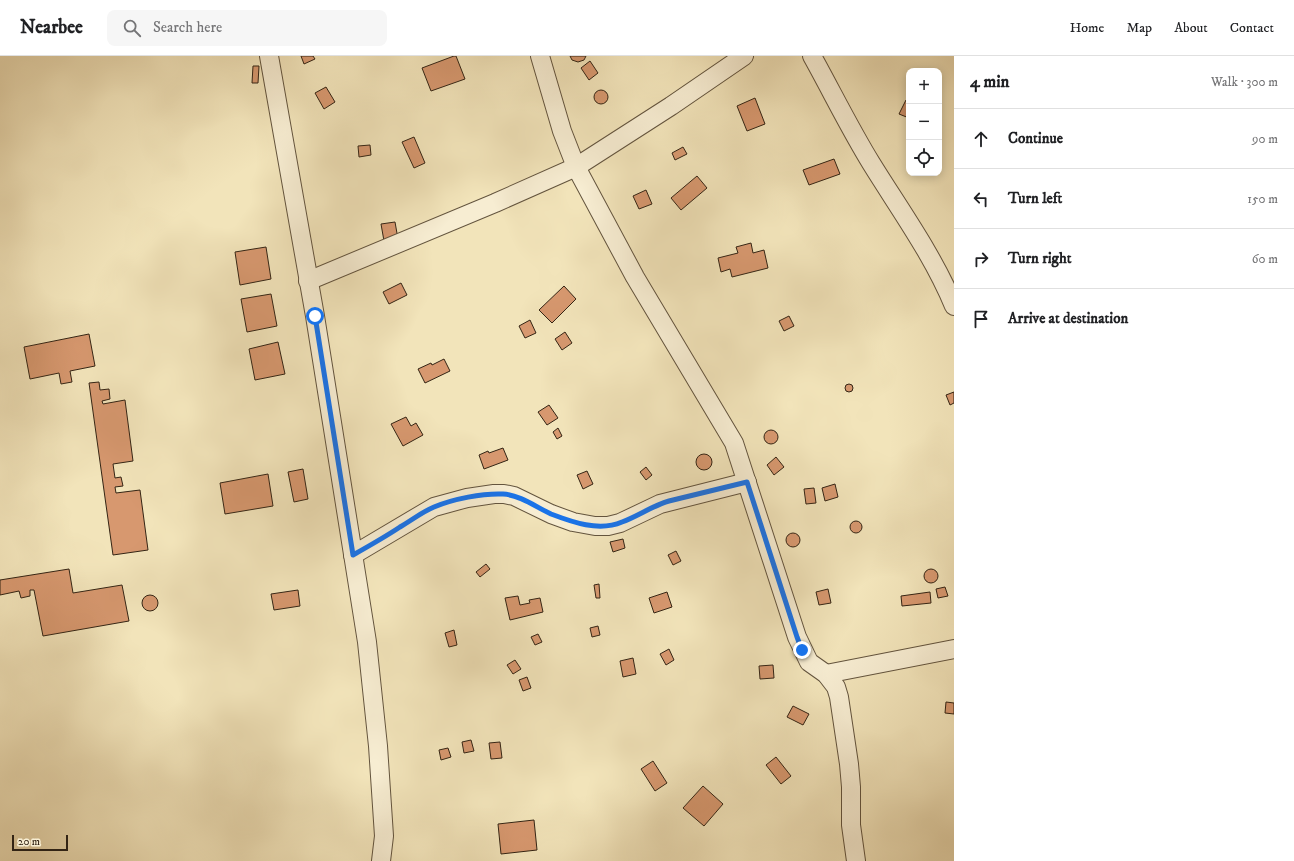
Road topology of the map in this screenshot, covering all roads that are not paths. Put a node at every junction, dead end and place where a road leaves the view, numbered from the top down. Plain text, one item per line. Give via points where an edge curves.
1 (269, 56) edge
2 (540, 56) edge
3 (744, 56) edge
4 (812, 56) edge
5 (576, 167) junction
6 (308, 281) junction
7 (954, 306) edge
8 (747, 482) junction
9 (353, 555) junction
10 (954, 648) edge
11 (826, 674) junction
12 (384, 836) junction
13 (381, 861) edge
14 (385, 861) edge
15 (856, 861) edge

1 - 6 street
2 - 5 street via 562,131
3 - 5 street
4 - 7 street via 871,162 932,262
5 - 6 street
5 - 8 street via 635,277 734,443
6 - 9 street
8 - 9 street via 669,501 608,526 573,522 504,494 467,498 434,507
8 - 11 street via 797,637 809,662
9 - 12 street via 367,642
10 - 11 street
11 - 15 street via 836,687 839,697 849,772 851,825
12 - 13 street
12 - 14 street

